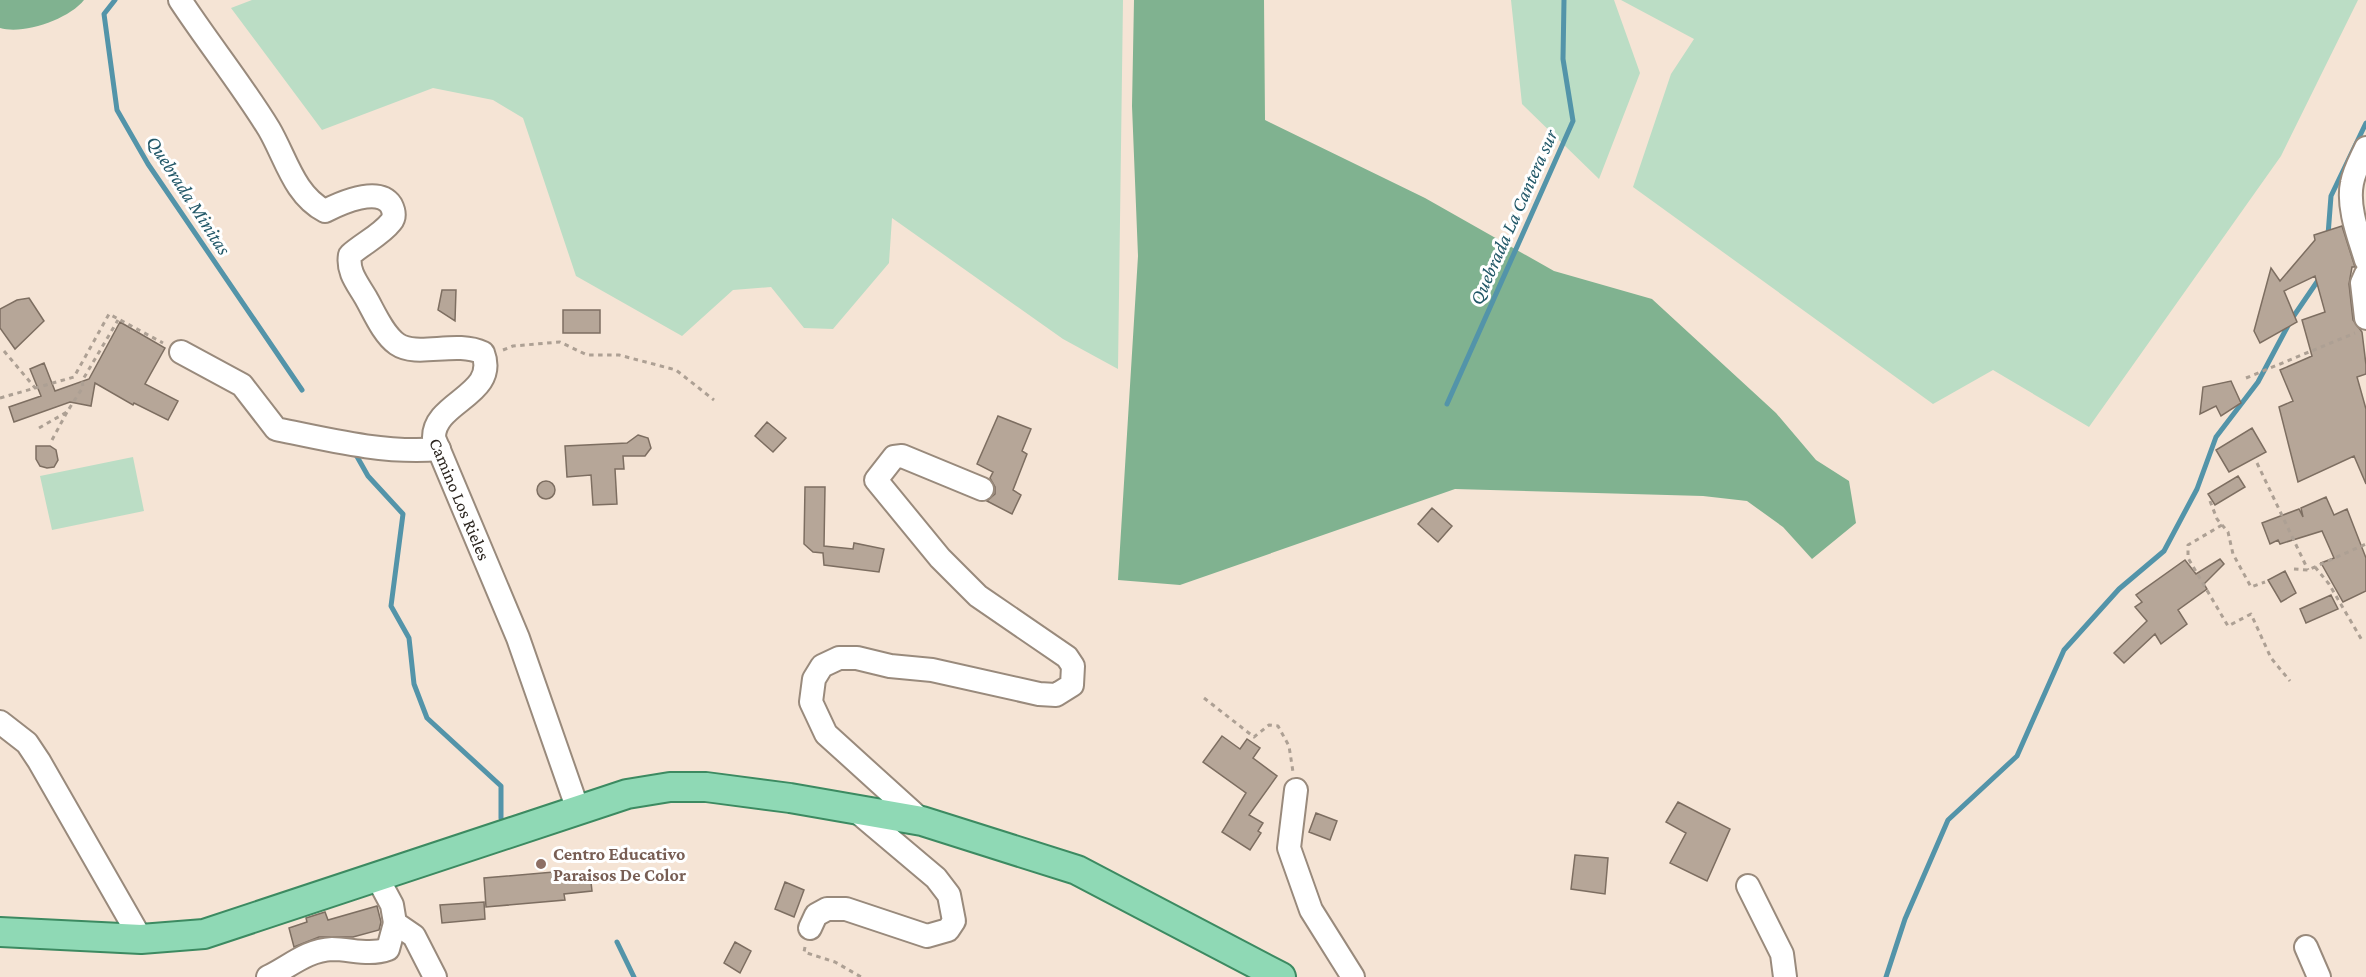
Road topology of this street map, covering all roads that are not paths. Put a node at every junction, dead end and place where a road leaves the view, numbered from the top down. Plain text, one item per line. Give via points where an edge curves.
1 (180, 0) edge
2 (2366, 148) edge
3 (2366, 260) edge
4 (2366, 274) edge
5 (2361, 325) edge
6 (181, 352) road end
7 (440, 449) junction
8 (982, 489) dead end
9 (0, 722) edge
10 (1287, 791) road end
11 (853, 808) junction
12 (578, 810) junction
13 (922, 821) junction
14 (377, 877) junction
15 (1748, 886) dead end
16 (395, 923) junction
17 (810, 928) road end
18 (0, 932) edge
19 (141, 939) junction
20 (2306, 947) dead end
21 (268, 977) edge
22 (435, 977) edge
23 (1281, 977) edge
24 (1353, 977) edge
25 (1785, 977) edge
26 (2319, 977) edge

1 - 7 street, Camino Los Rieles via 269,130 299,189 312,204 325,211 371,196 387,200 393,207 390,223 350,255 349,264 352,276 388,335 408,349 461,346 483,353 487,364 484,379 434,428
2 - 3 street via 2350,194
4 - 5 street via 2362,283
6 - 7 street via 242,385 276,429 413,451
7 - 12 street, Camino Los Rieles via 518,638
8 - 13 street via 898,455 876,482 978,596 1067,657 1073,666 1072,685 1056,694 1039,694 932,670 839,658 822,666 811,688 811,702 826,734
9 - 19 street via 27,743 39,761
10 - 24 street via 1293,818 1289,848 1308,900
11 - 12 main road via 688,787 627,794
11 - 13 main road
11 - 17 street via 936,878 949,895 954,921 948,930 927,936 846,909 827,909 816,915
12 - 14 main road
13 - 23 main road via 1077,870
14 - 16 street via 392,905
14 - 19 main road via 204,934
15 - 25 street via 1782,954
16 - 21 street via 388,949 360,953 331,949 301,957
16 - 22 street via 414,936
18 - 19 main road
20 - 26 street

